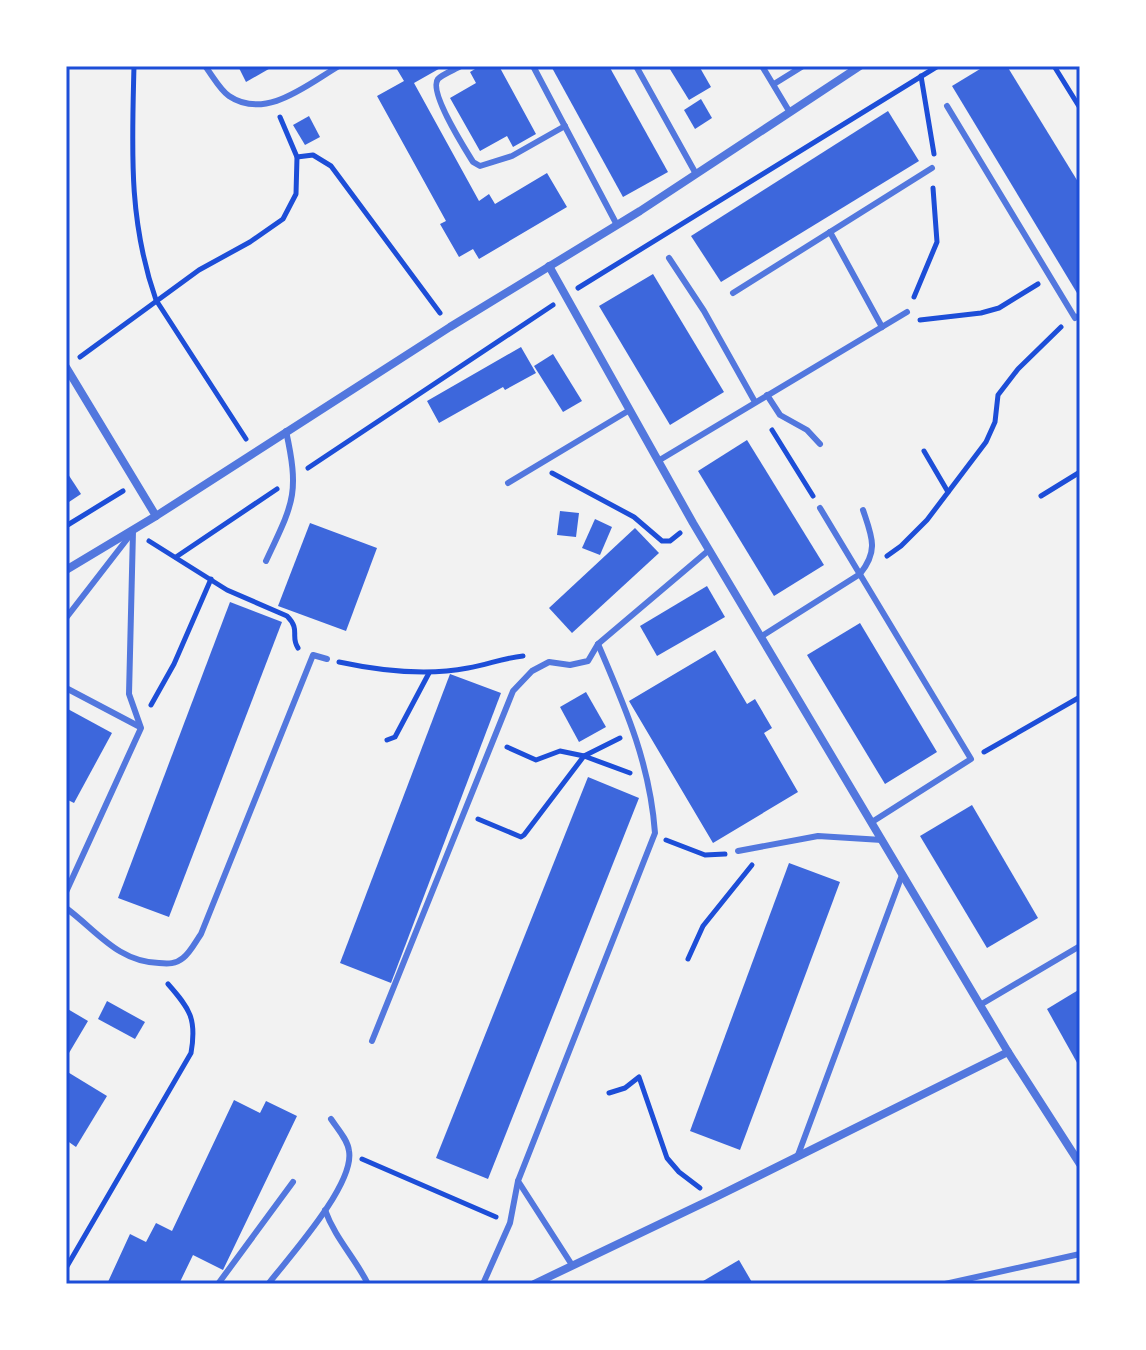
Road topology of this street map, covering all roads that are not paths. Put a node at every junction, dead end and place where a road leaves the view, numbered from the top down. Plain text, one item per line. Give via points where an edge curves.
1 (205, 66) edge
2 (339, 66) edge
3 (461, 66) edge
4 (533, 66) edge
5 (636, 66) edge
6 (762, 66) edge
7 (803, 66) edge
8 (860, 66) edge
9 (774, 84) junction
10 (947, 106) dead end
11 (789, 111) junction
12 (565, 126) junction
13 (932, 168) road end
14 (696, 174) junction
15 (617, 225) junction
16 (830, 232) junction
17 (669, 258) dead end
18 (549, 266) junction
19 (733, 293) dead end
20 (907, 312) road end
21 (1078, 317) edge
22 (882, 327) junction
23 (66, 367) edge
24 (767, 395) junction
25 (755, 402) junction
26 (628, 411) junction
27 (286, 431) junction
28 (820, 444) dead end
29 (658, 461) junction
30 (508, 483) dead end
31 (820, 508) road end
32 (863, 510) dead end
33 (156, 516) junction
34 (133, 531) junction
35 (709, 550) junction
36 (266, 561) dead end
37 (66, 570) edge
38 (860, 574) junction
39 (66, 618) edge
40 (762, 636) junction
41 (598, 644) junction
42 (327, 659) road end
43 (66, 688) edge
44 (141, 728) junction
45 (872, 822) junction
46 (882, 840) junction
47 (738, 851) road end
48 (902, 875) junction
49 (66, 892) edge
50 (66, 908) edge
51 (1080, 946) edge
52 (980, 1005) junction
53 (372, 1041) dead end
54 (1008, 1052) junction
55 (331, 1119) dead end
56 (798, 1155) junction
57 (1080, 1164) edge
58 (518, 1181) junction
59 (293, 1182) dead end
60 (325, 1210) junction
61 (1080, 1254) edge
62 (572, 1265) junction
63 (269, 1283) edge
64 (218, 1284) edge
65 (368, 1284) edge
66 (483, 1284) edge
67 (534, 1284) edge
68 (945, 1284) edge

1 - 2 lane via 228,96 251,104 273,104
3 - 12 lane via 435,87 473,162 480,166 512,156
4 - 12 lane
5 - 14 lane
6 - 9 lane
7 - 9 lane
8 - 11 street
9 - 11 lane
10 - 21 lane
11 - 14 street
12 - 15 lane
13 - 16 lane
14 - 15 street
15 - 18 street
16 - 19 lane
16 - 22 lane
17 - 25 lane
18 - 26 street
18 - 27 street
20 - 22 lane
22 - 24 lane
23 - 33 street
24 - 25 lane
24 - 28 lane via 780,415
25 - 29 lane
26 - 29 street
26 - 30 lane
27 - 33 street
27 - 36 lane via 295,477 291,509
29 - 35 street
31 - 38 lane
32 - 38 lane via 872,559
33 - 34 street
34 - 37 street
34 - 39 lane
34 - 44 lane via 129,694
35 - 40 street
35 - 41 lane
38 - 40 lane
38 - 45 lane via 971,759
40 - 45 street
41 - 53 lane via 588,661 549,662 513,691
41 - 58 lane via 635,730 653,804 654,836
42 - 50 lane via 313,655 201,934 185,958 173,964 125,957
43 - 44 lane
44 - 49 lane
45 - 46 street
46 - 47 lane via 818,836
46 - 48 street
48 - 52 street
48 - 56 lane
51 - 52 lane
52 - 54 street
54 - 56 street
54 - 57 street
55 - 60 lane via 350,1154 345,1179
56 - 62 street
58 - 62 lane
58 - 66 lane via 510,1223
59 - 64 lane
60 - 63 lane
60 - 65 lane via 333,1232
61 - 68 lane
62 - 67 street

